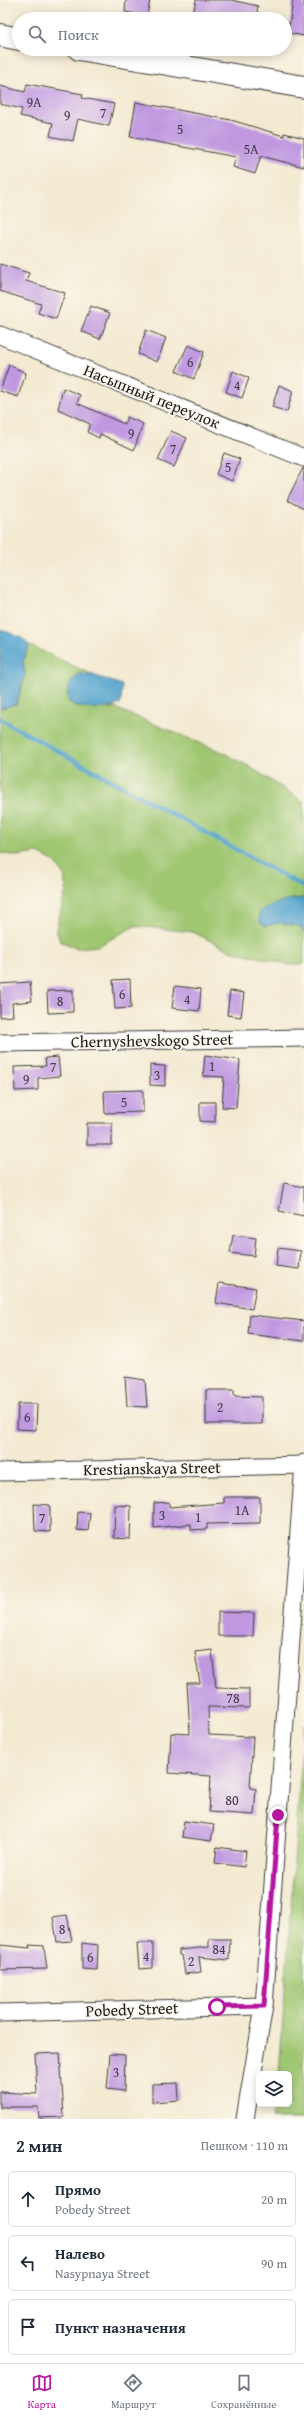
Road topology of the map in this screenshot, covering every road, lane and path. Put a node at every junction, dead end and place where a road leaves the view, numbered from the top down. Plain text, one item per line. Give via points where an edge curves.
1 (0, 35) edge
2 (12, 37) edge
3 (120, 56) edge
4 (304, 87) edge
5 (0, 335) edge
6 (304, 458) edge
7 (304, 1038) edge
8 (0, 1043) edge
9 (304, 1464) edge
10 (0, 1472) edge
11 (264, 2006) junction
12 (0, 2013) edge
13 (245, 2119) edge

1 - 2 main road
3 - 4 main road
5 - 6 street, Насыпный переулок
7 - 8 street, Chernyshevskogo Street
9 - 10 street, Krestianskaya Street
9 - 11 street
11 - 12 street, Pobedy Street
11 - 13 street

